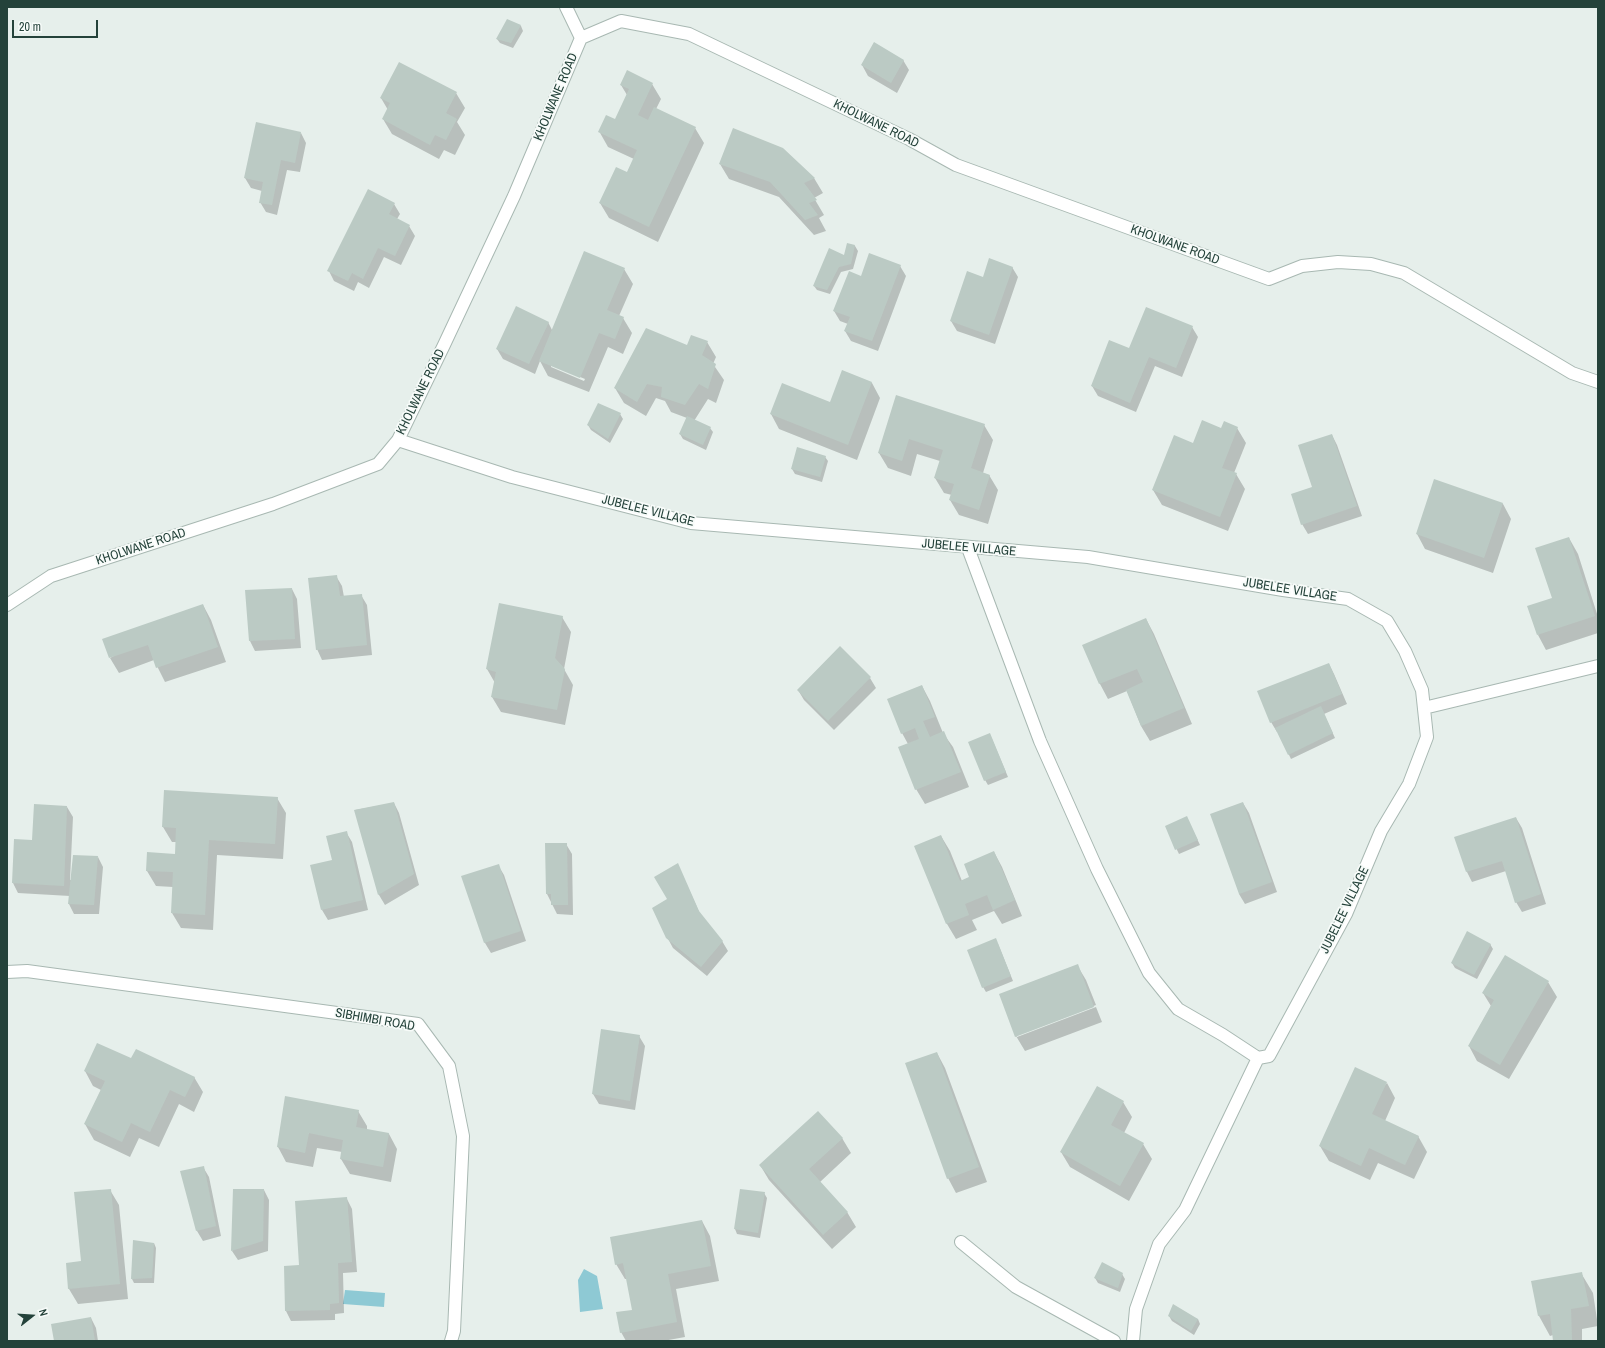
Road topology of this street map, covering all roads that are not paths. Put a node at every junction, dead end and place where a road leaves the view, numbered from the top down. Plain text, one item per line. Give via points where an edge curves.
1 (566, 7) edge
2 (581, 38) junction
3 (1598, 382) edge
4 (398, 440) junction
5 (968, 548) junction
6 (7, 605) edge
7 (1598, 666) edge
8 (1424, 708) junction
9 (7, 972) edge
10 (1258, 1058) junction
11 (961, 1242) dead end
12 (451, 1341) edge
13 (1114, 1341) edge
14 (1133, 1341) edge

1 - 2 street
2 - 3 street, KHOLWANE ROAD via 621,21 690,34 910,139 956,166 1269,279 1302,266 1338,262 1371,264 1404,273 1572,373
2 - 4 street, KHOLWANE ROAD via 514,196
4 - 5 street, JUBELEE VILLAGE via 512,477 691,523
4 - 6 street, KHOLWANE ROAD via 378,464 273,504 51,576
5 - 8 street, JUBELEE VILLAGE via 1088,557 1348,599 1387,621 1405,651 1422,690
5 - 10 street via 1040,741 1097,869 1149,973 1178,1009
7 - 8 street
8 - 10 street, JUBELEE VILLAGE via 1427,737 1410,784 1381,831 1346,914 1269,1056
9 - 12 street, SIBHIMBI ROAD via 28,971 418,1024 450,1066 463,1136 454,1331
10 - 14 street via 1185,1210 1159,1244 1136,1309
11 - 13 street via 1016,1287

